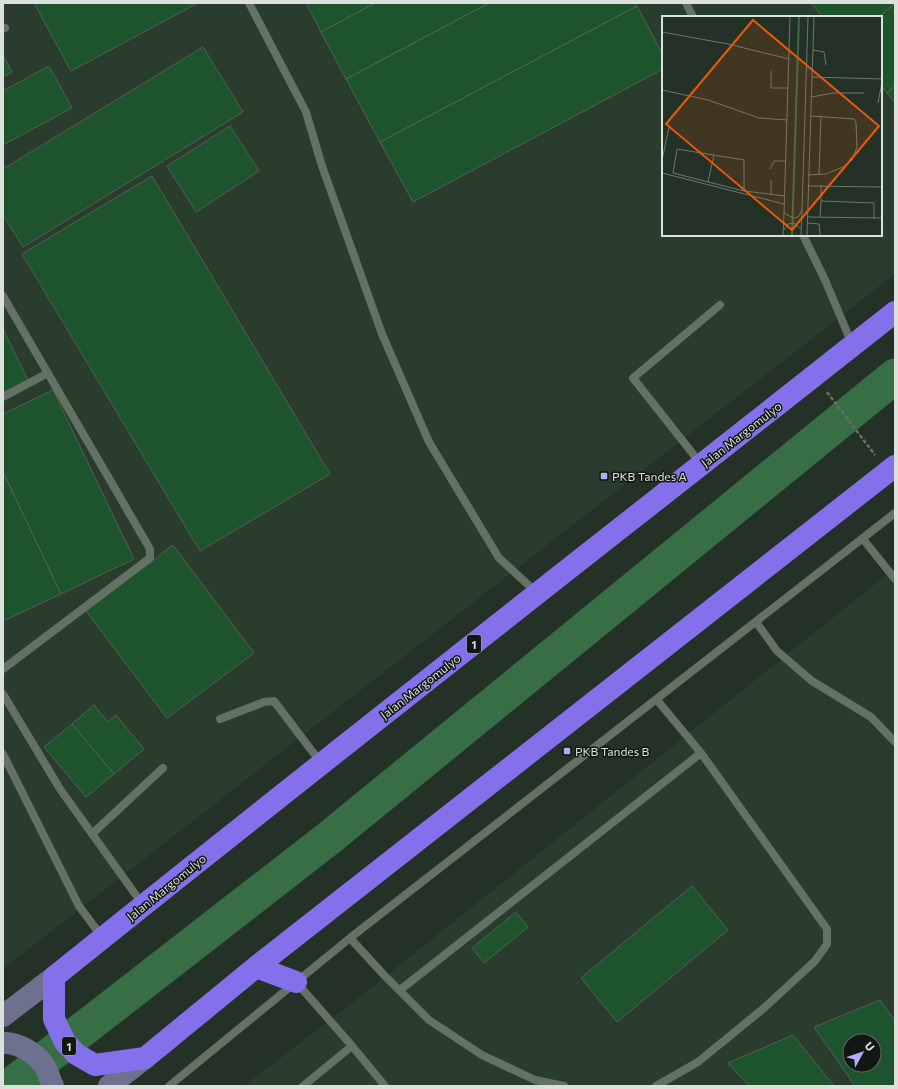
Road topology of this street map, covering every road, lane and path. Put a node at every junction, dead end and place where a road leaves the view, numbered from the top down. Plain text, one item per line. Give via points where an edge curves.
1 (249, 3) edge
2 (686, 3) edge
3 (693, 16) edge
4 (803, 236) edge
5 (3, 296) edge
6 (720, 306) dead end
7 (895, 312) edge
8 (852, 346) junction
9 (48, 373) junction
10 (3, 397) edge
11 (840, 408) dead end
12 (864, 441) dead end
13 (702, 465) junction
14 (895, 466) edge
15 (895, 513) edge
16 (863, 539) junction
17 (895, 579) edge
18 (538, 594) junction
19 (756, 622) junction
20 (3, 669) edge
21 (3, 694) edge
22 (657, 700) junction
23 (220, 719) dead end
24 (895, 742) edge
25 (701, 753) junction
26 (3, 754) edge
27 (321, 763) junction
28 (163, 768) dead end
29 (92, 834) junction
30 (143, 906) junction
31 (102, 938) junction
32 (350, 938) junction
33 (256, 967) junction
34 (54, 977) junction
35 (296, 982) junction
36 (400, 990) junction
37 (3, 1016) edge
38 (7, 1042) edge
39 (352, 1046) junction
40 (145, 1058) junction
41 (53, 1086) edge
42 (109, 1086) edge
43 (169, 1086) edge
44 (302, 1086) edge
45 (384, 1086) edge
46 (564, 1086) edge
47 (656, 1086) edge

1 - 18 lane via 306,112 322,166 382,334 429,442 499,558
2 - 3 lane
4 - 8 lane
5 - 9 lane
6 - 13 lane via 633,378
7 - 8 highway, Jalan Margomulyo / 1
8 - 13 highway, Jalan Margomulyo / 1
9 - 10 lane
9 - 20 lane via 151,553 150,558
11 - 12 path
13 - 18 highway, Jalan Margomulyo / 1
14 - 33 highway
15 - 16 lane
16 - 17 lane
16 - 19 lane
18 - 27 highway, Jalan Margomulyo / 1
19 - 22 lane
19 - 24 lane via 777,651 812,681 871,717
21 - 29 lane via 60,790
22 - 25 lane
22 - 32 lane
23 - 27 lane via 264,702 274,701
25 - 36 lane
25 - 47 lane via 827,929 827,944 815,961 764,1008 698,1062
26 - 31 lane via 79,906
27 - 30 highway, Jalan Margomulyo / 1
28 - 29 lane
29 - 30 lane
30 - 31 highway, Jalan Margomulyo / 1
31 - 34 highway, Jalan Margomulyo / 1
32 - 35 lane
32 - 36 lane
33 - 35 highway
33 - 40 highway
34 - 37 main road, Jalan Margomulyo
34 - 40 highway, 1 via 54,1019 65,1042 76,1054 95,1065
35 - 39 lane
35 - 43 lane
36 - 46 lane via 429,1020 482,1055 535,1080
38 - 41 main road via 28,1050 44,1066
39 - 44 lane
39 - 45 lane
40 - 42 main road

